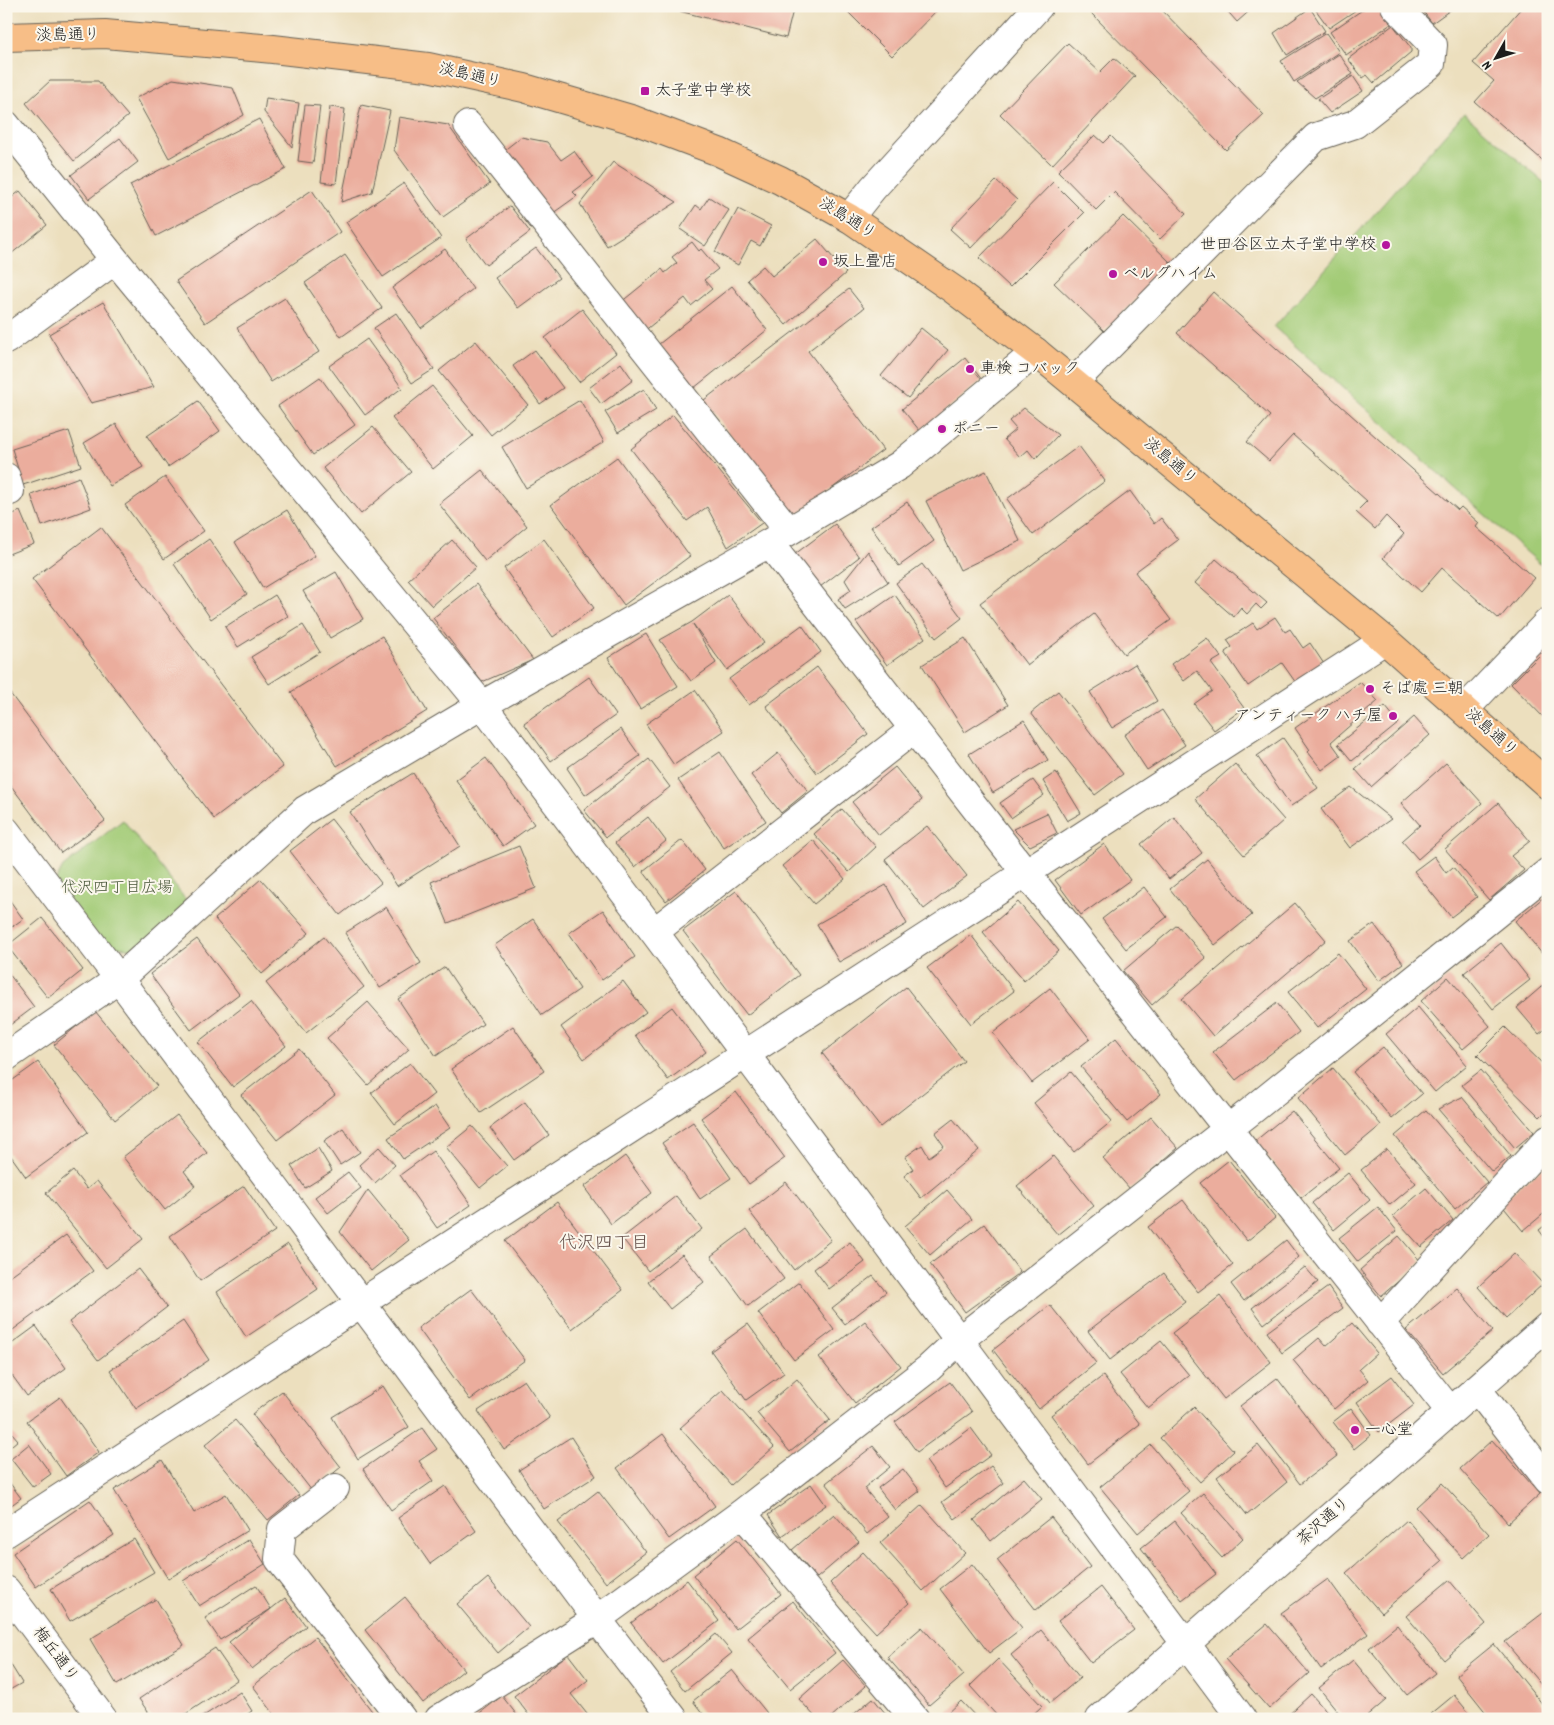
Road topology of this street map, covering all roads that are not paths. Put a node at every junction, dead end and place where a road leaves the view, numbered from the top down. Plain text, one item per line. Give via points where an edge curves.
1 (1039, 6) edge
2 (1395, 6) edge
3 (6, 37) edge
4 (6, 125) edge
5 (468, 125) dead end
6 (849, 218) junction
7 (115, 260) junction
8 (6, 340) edge
9 (1036, 352) junction
10 (1074, 382) junction
11 (778, 536) junction
12 (1548, 622) edge
13 (1385, 640) junction
14 (482, 705) junction
15 (1465, 709) junction
16 (914, 729) junction
17 (1548, 785) edge
18 (6, 831) edge
19 (1548, 872) edge
20 (1026, 873) junction
21 (654, 932) junction
22 (119, 979) junction
23 (745, 1054) junction
24 (6, 1057) edge
25 (1227, 1129) junction
26 (1548, 1139) edge
27 (361, 1303) junction
28 (1380, 1322) junction
29 (1548, 1326) edge
30 (958, 1341) junction
31 (1478, 1389) junction
32 (1450, 1411) junction
33 (1548, 1480) edge
34 (335, 1488) dead end
35 (742, 1513) junction
36 (6, 1533) edge
37 (6, 1590) edge
38 (597, 1619) junction
39 (1184, 1643) junction
40 (103, 1719) edge
41 (402, 1719) edge
42 (438, 1719) edge
43 (674, 1719) edge
44 (915, 1719) edge
45 (1100, 1719) edge
46 (1242, 1719) edge

1 - 6 street
2 - 10 street via 1433,45 1431,64 1355,124 1316,136
3 - 6 main road, 淡島通り via 106,34 428,67 524,88 634,120 719,152 780,180
4 - 7 street
5 - 11 street
6 - 9 main road, 淡島通り via 954,290
7 - 8 street
7 - 14 street
9 - 10 main road, 淡島通り
9 - 11 street via 900,465
10 - 13 main road, 淡島通り
11 - 14 street
11 - 16 street
12 - 15 street
13 - 15 main road, 淡島通り
13 - 20 street
14 - 21 street
14 - 22 street via 305,810
15 - 17 main road, 淡島通り
16 - 20 street
16 - 21 street
18 - 22 street
19 - 25 street
20 - 23 street
20 - 25 street
21 - 23 street
22 - 24 street
22 - 27 street
23 - 27 street
23 - 30 street
25 - 28 street
25 - 30 street
26 - 28 street
27 - 36 street
27 - 38 street
28 - 32 street
29 - 31 street, 茶沢通り
30 - 35 street via 929,1368
30 - 39 street
31 - 32 street, 茶沢通り
31 - 33 street
32 - 39 street, 茶沢通り
34 - 41 street via 282,1529 278,1559
35 - 38 street
35 - 44 street
37 - 40 street, 梅丘通り
38 - 42 street
38 - 43 street
39 - 45 street, 茶沢通り
39 - 46 street

